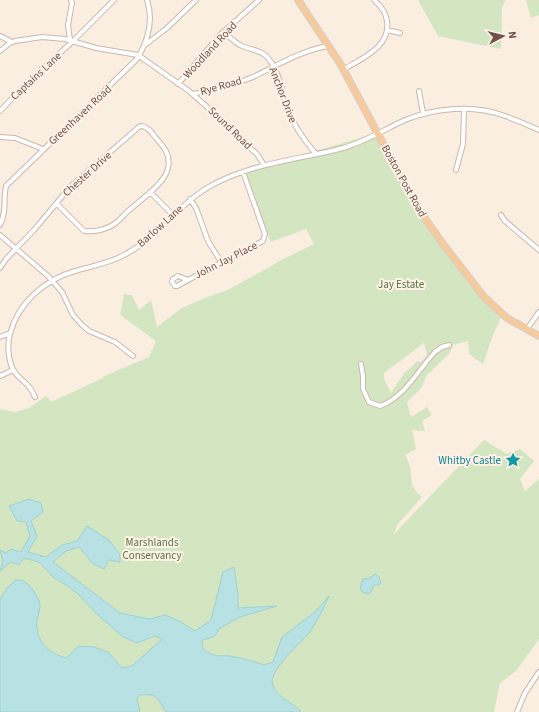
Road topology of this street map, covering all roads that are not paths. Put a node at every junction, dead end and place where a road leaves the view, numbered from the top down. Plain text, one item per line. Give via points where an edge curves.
1 (71, 0) edge
2 (114, 0) edge
3 (147, 0) edge
4 (196, 0) edge
5 (260, 0) edge
6 (298, 0) edge
7 (374, 0) edge
8 (387, 30) junction
9 (223, 32) junction
10 (400, 33) dead end
11 (0, 36) edge
12 (72, 41) junction
13 (12, 42) junction
14 (145, 45) junction
15 (328, 46) junction
16 (0, 51) edge
17 (139, 56) junction
18 (274, 67) junction
19 (343, 70) junction
20 (178, 84) junction
21 (419, 90) dead end
22 (193, 94) junction
23 (464, 109) junction
24 (0, 111) edge
25 (423, 113) junction
26 (539, 130) edge
27 (378, 134) junction
28 (0, 137) edge
29 (43, 149) junction
30 (316, 154) junction
31 (264, 165) junction
32 (456, 170) dead end
33 (243, 172) junction
34 (150, 192) junction
35 (190, 199) junction
36 (56, 204) junction
37 (501, 215) dead end
38 (173, 216) junction
39 (0, 225) edge
40 (0, 235) edge
41 (16, 249) junction
42 (539, 250) edge
43 (221, 262) junction
44 (0, 268) edge
45 (188, 280) dead end
46 (52, 281) junction
47 (539, 312) edge
48 (527, 329) junction
49 (10, 333) junction
50 (539, 336) edge
51 (0, 337) edge
52 (449, 345) dead end
53 (133, 356) dead end
54 (361, 364) dead end
55 (14, 370) junction
56 (0, 376) edge
57 (35, 397) dead end
58 (539, 672) edge
59 (517, 712) edge

1 - 12 street via 68,25
2 - 12 street, Captains Lane
3 - 14 street, Greenhaven Road via 150,26
4 - 14 street
5 - 9 street, Woodland Road
6 - 15 main road, Boston Post Road
7 - 8 street via 383,9
8 - 10 street
8 - 19 street via 383,42 378,47
9 - 18 street, Anchor Drive via 240,46 254,49 266,56
9 - 20 street, Woodland Road
11 - 13 street
12 - 13 street, Rye Road via 42,37
12 - 17 street, Rye Road
12 - 24 street, Captains Lane
13 - 16 street
14 - 17 street, Greenhaven Road
15 - 18 street, Rye Road via 295,55
15 - 19 main road, Boston Post Road
17 - 20 street, Rye Road
17 - 29 street, Greenhaven Road
18 - 22 street, Rye Road via 251,78
18 - 30 street, Anchor Drive via 290,116 300,136
19 - 27 main road, Boston Post Road
20 - 22 street, Rye Road
21 - 25 street
22 - 31 street, Sound Road via 257,154
23 - 25 street, Barlow Lane
23 - 26 street, Barlow Lane via 504,115
23 - 32 street via 463,144
25 - 27 street, Barlow Lane
27 - 30 street, Barlow Lane via 345,147
27 - 48 main road, Boston Post Road via 417,207 468,278 484,298 500,312
28 - 29 street via 15,138
29 - 39 street, Greenhaven Road via 6,186 5,211
30 - 31 street, Barlow Lane
31 - 33 street, Barlow Lane
33 - 35 street, Barlow Lane
33 - 43 street, John Jay Place via 265,234 263,241
34 - 36 street via 112,225 97,231 84,231
34 - 36 street, Chester Drive via 165,175 169,156 163,145 143,126 136,129 70,187
34 - 38 street
35 - 38 street, Barlow Lane
35 - 43 street via 208,241
36 - 41 street, Chester Drive
37 - 42 street
38 - 46 street, Barlow Lane via 151,237 125,255
40 - 41 street
41 - 44 street, Chester Drive
41 - 46 street
43 - 45 street, John Jay Place
46 - 49 street, Barlow Lane via 30,298
46 - 53 street via 83,326 115,342
47 - 48 street
48 - 50 main road, Boston Post Road
49 - 51 street
49 - 55 street, Barlow Lane via 8,347
52 - 54 street via 435,352 392,401 380,406 369,402 363,389
55 - 56 street
55 - 57 street, Barlow Lane
58 - 59 street via 525,693

